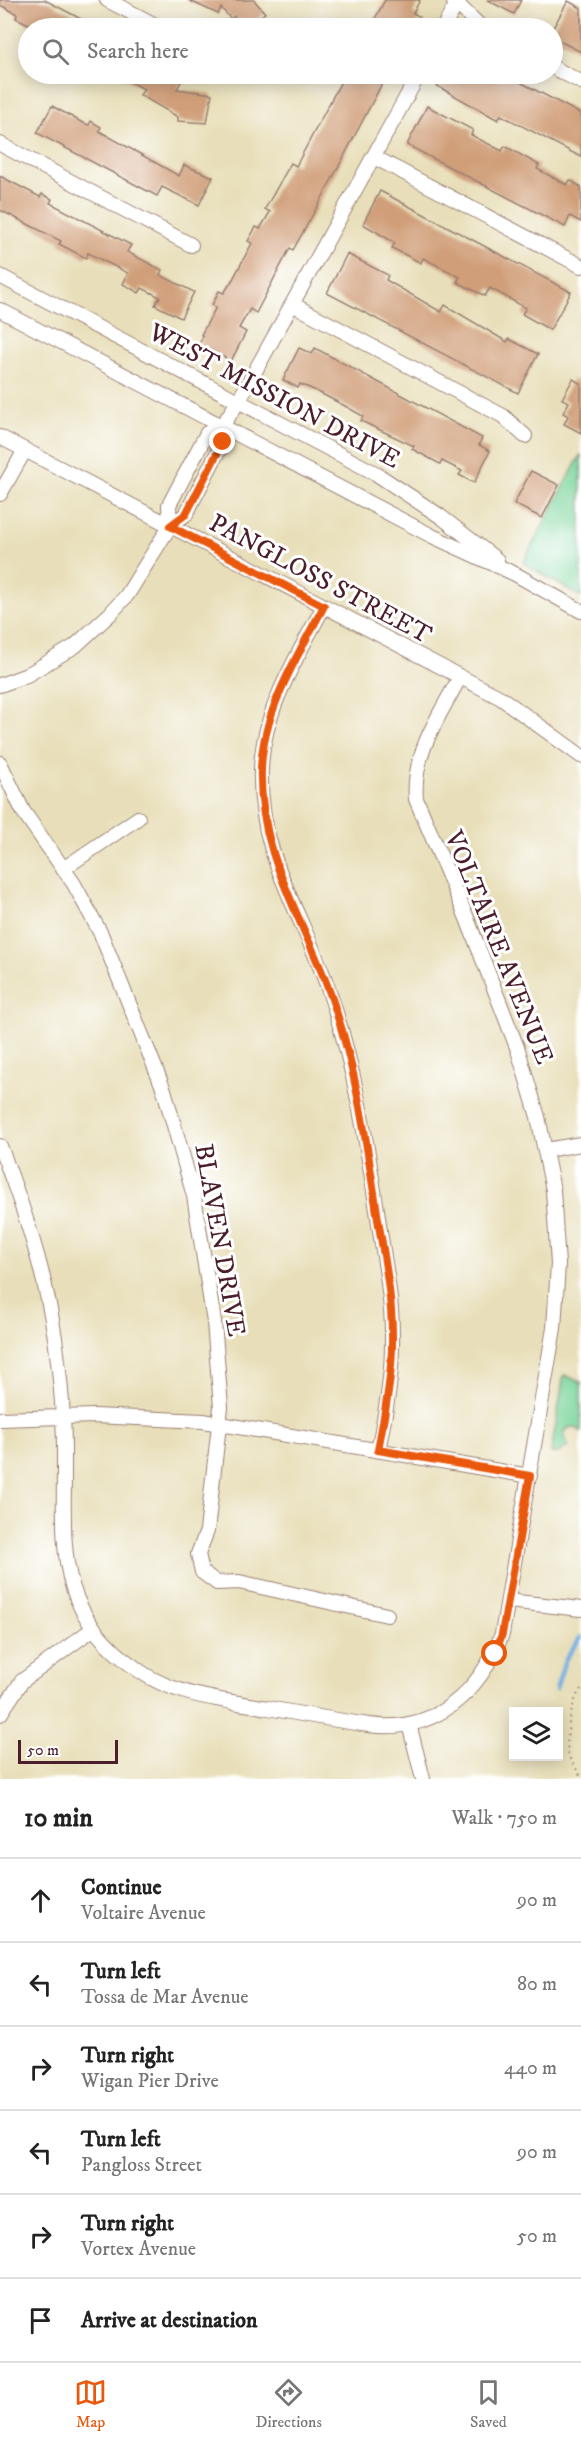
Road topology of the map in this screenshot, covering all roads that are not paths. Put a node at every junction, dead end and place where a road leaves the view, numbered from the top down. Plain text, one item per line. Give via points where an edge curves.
1 (107, 0) edge
2 (456, 1) edge
3 (142, 18) edge
4 (448, 18) edge
5 (472, 18) edge
6 (563, 73) edge
7 (581, 82) edge
8 (414, 84) edge
9 (0, 144) edge
10 (374, 157) junction
11 (191, 244) dead end
12 (581, 266) edge
13 (0, 276) edge
14 (294, 305) junction
15 (0, 310) edge
16 (234, 408) junction
17 (222, 426) junction
18 (525, 436) dead end
19 (0, 437) edge
20 (24, 450) junction
21 (0, 494) edge
22 (170, 526) junction
23 (515, 574) junction
24 (324, 606) junction
25 (581, 611) edge
26 (460, 677) junction
27 (0, 685) edge
28 (581, 756) edge
29 (0, 763) edge
30 (138, 818) dead end
31 (63, 869) junction
32 (581, 1144) edge
33 (0, 1146) edge
34 (546, 1150) junction
35 (64, 1416) junction
36 (0, 1419) edge
37 (220, 1424) junction
38 (378, 1450) junction
39 (530, 1476) junction
40 (508, 1601) junction
41 (581, 1609) edge
42 (387, 1615) dead end
43 (94, 1628) junction
44 (0, 1714) edge
45 (409, 1724) junction
46 (423, 1779) edge

1 - 3 street
2 - 4 street
2 - 5 street
6 - 7 street
8 - 10 street
9 - 11 street
10 - 12 street
10 - 14 street
13 - 16 street, WEST MISSION DRIVE
14 - 16 street
14 - 18 street via 503,416
15 - 17 street, WEST MISSION DRIVE
16 - 17 street
16 - 23 street, WEST MISSION DRIVE via 375,474 440,516
17 - 22 street via 223,442 186,514
17 - 22 street via 207,433 169,505
17 - 23 street, WEST MISSION DRIVE via 432,536
19 - 20 street, PANGLOSS STREET
20 - 21 street
20 - 22 street, PANGLOSS STREET
22 - 24 street, PANGLOSS STREET
22 - 27 street via 128,595 93,632 45,665
23 - 25 street, WEST MISSION DRIVE
24 - 26 street, PANGLOSS STREET
24 - 38 street via 272,713 261,767 262,803 273,857 307,935 350,1054 365,1131 392,1332 390,1381
26 - 28 street, PANGLOSS STREET via 501,698
26 - 34 street, VOLTAIRE AVENUE via 415,769 416,800 498,996
29 - 31 street, BLAVEN DRIVE via 23,811
30 - 31 street
31 - 37 street, BLAVEN DRIVE via 111,957 177,1130 194,1196 212,1311
32 - 34 street
33 - 35 street, VOLTAIRE AVENUE via 45,1280
34 - 39 street, VOLTAIRE AVENUE via 556,1229 557,1297 550,1366
35 - 36 street
35 - 37 street
35 - 43 street, VOLTAIRE AVENUE via 65,1559 74,1591
37 - 38 street
37 - 42 street, BLAVEN DRIVE via 207,1531 198,1554 202,1572 217,1583 239,1582
38 - 39 street
39 - 40 street, VOLTAIRE AVENUE
40 - 41 street
40 - 45 street, VOLTAIRE AVENUE via 495,1654 477,1683 452,1705
43 - 44 street via 22,1681
43 - 45 street, VOLTAIRE AVENUE via 142,1673 188,1692 368,1725
45 - 46 street

